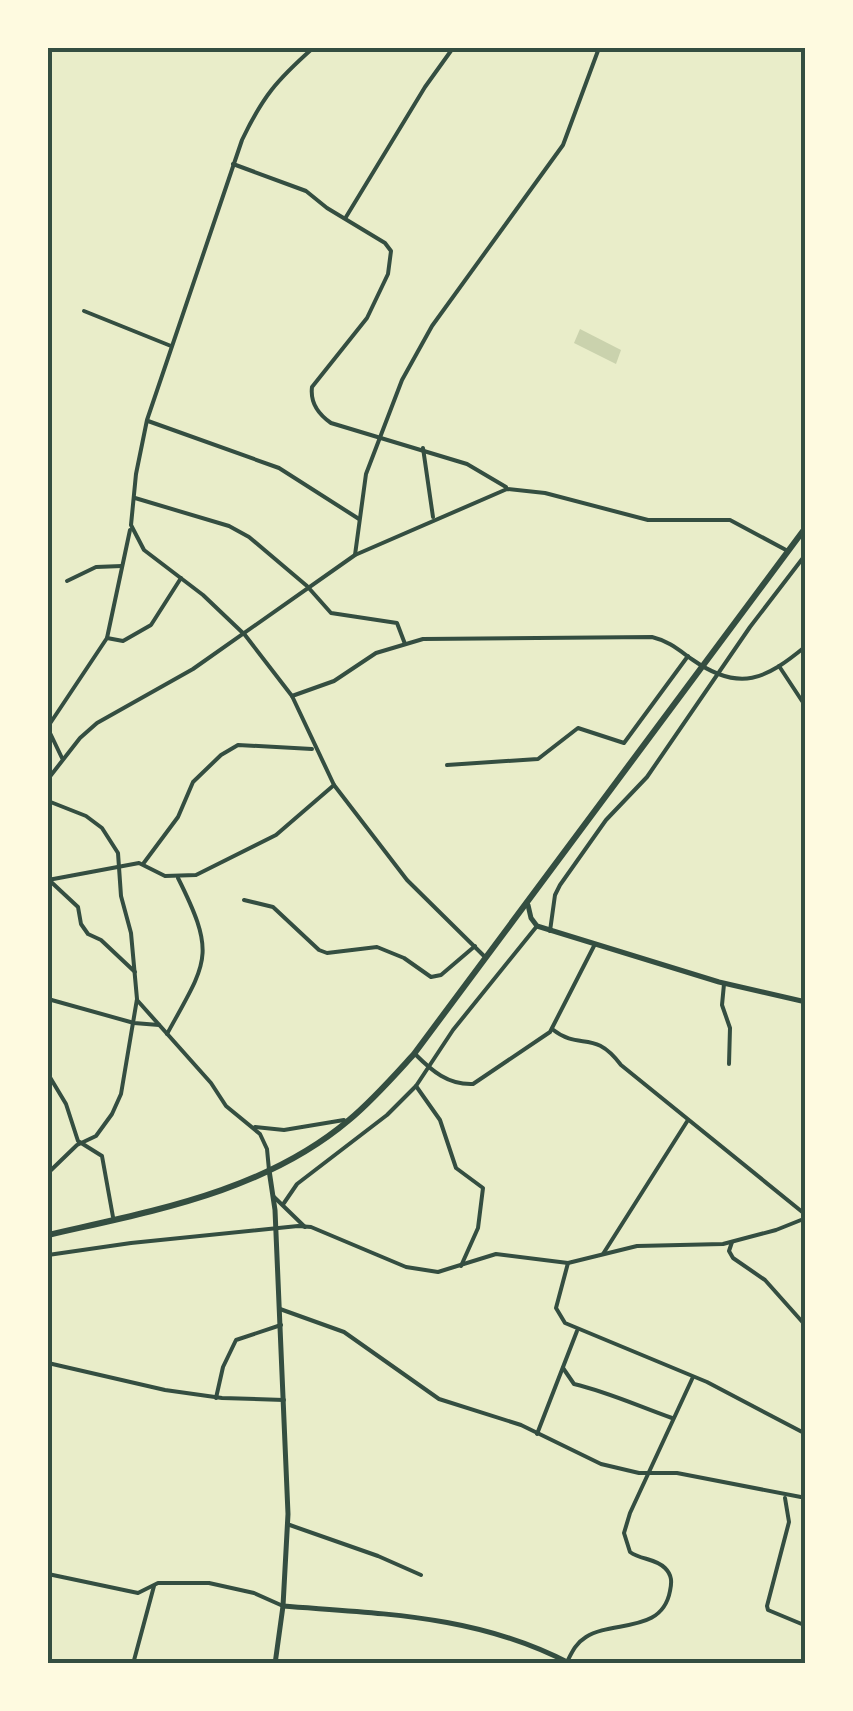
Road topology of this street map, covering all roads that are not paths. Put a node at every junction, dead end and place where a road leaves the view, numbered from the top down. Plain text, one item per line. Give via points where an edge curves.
1 (313, 48) edge
2 (452, 48) edge
3 (600, 48) edge
4 (233, 164) junction
5 (346, 217) junction
6 (84, 311) dead end
7 (171, 346) junction
8 (147, 420) junction
9 (379, 437) junction
10 (423, 448) junction
11 (508, 488) junction
12 (134, 498) junction
13 (360, 519) junction
14 (434, 519) junction
15 (131, 526) junction
16 (806, 527) edge
17 (788, 551) junction
18 (806, 554) edge
19 (355, 555) junction
20 (122, 566) junction
21 (181, 578) junction
22 (67, 581) dead end
23 (308, 586) junction
24 (245, 635) junction
25 (107, 638) junction
26 (406, 644) junction
27 (806, 646) edge
28 (688, 656) junction
29 (779, 666) junction
30 (703, 667) junction
31 (718, 673) junction
32 (292, 696) junction
33 (806, 707) edge
34 (48, 708) edge
35 (52, 717) junction
36 (315, 750) junction
37 (62, 758) junction
38 (447, 765) dead end
39 (48, 779) edge
40 (334, 785) junction
41 (48, 802) edge
42 (120, 864) junction
43 (143, 864) junction
44 (177, 876) junction
45 (48, 880) edge
46 (244, 900) dead end
47 (528, 905) junction
48 (538, 926) junction
49 (550, 931) junction
50 (595, 944) junction
51 (475, 946) junction
52 (487, 959) junction
53 (136, 974) junction
54 (724, 984) junction
55 (48, 1000) edge
56 (137, 1000) junction
57 (806, 1002) edge
58 (134, 1023) junction
59 (159, 1025) junction
60 (552, 1029) junction
61 (167, 1034) junction
62 (414, 1054) junction
63 (729, 1064) dead end
64 (430, 1068) junction
65 (48, 1074) edge
66 (416, 1086) junction
67 (350, 1119) junction
68 (688, 1120) junction
69 (255, 1128) junction
70 (81, 1143) junction
71 (269, 1170) junction
72 (48, 1173) edge
73 (273, 1196) junction
74 (284, 1204) junction
75 (806, 1217) edge
76 (114, 1220) junction
77 (305, 1226) junction
78 (276, 1228) junction
79 (48, 1234) edge
80 (732, 1242) junction
81 (603, 1254) junction
82 (48, 1255) edge
83 (568, 1263) junction
84 (461, 1266) junction
85 (280, 1309) junction
86 (281, 1326) junction
87 (806, 1326) edge
88 (578, 1330) junction
89 (48, 1363) edge
90 (563, 1368) junction
91 (693, 1377) junction
92 (216, 1398) junction
93 (284, 1400) junction
94 (672, 1418) junction
95 (537, 1434) junction
96 (806, 1434) edge
97 (647, 1472) junction
98 (784, 1496) junction
99 (806, 1498) edge
100 (287, 1524) junction
101 (48, 1574) edge
102 (421, 1575) dead end
103 (155, 1586) junction
104 (283, 1606) junction
105 (804, 1625) edge
106 (568, 1663) edge
107 (132, 1664) edge
108 (275, 1664) edge

1 - 4 street via 261,100
2 - 5 street
3 - 9 street via 564,145 432,326
4 - 5 street via 306,191
4 - 7 street
5 - 9 street via 385,244 392,258 368,318 311,394 330,422
6 - 7 street
7 - 8 street
8 - 12 street
8 - 13 street via 280,468
9 - 10 street
9 - 13 street
10 - 11 street via 480,469
10 - 14 street
11 - 14 street
11 - 17 street via 648,520 730,520
12 - 15 street
12 - 23 street via 239,532
13 - 19 street
14 - 19 street
15 - 20 street
15 - 21 street via 144,550
16 - 17 main road
17 - 30 main road
18 - 31 street
19 - 23 street
20 - 22 street via 96,566
20 - 25 street
21 - 24 street
21 - 25 street via 151,625 123,642
23 - 24 street
23 - 26 street via 333,614 397,623
24 - 32 street
24 - 37 street via 97,723
25 - 35 street
26 - 28 street via 625,636 662,639
26 - 32 street
27 - 29 street
28 - 30 street
28 - 38 street via 624,743 578,728 538,759
29 - 31 street via 744,680
29 - 33 street
30 - 31 street
30 - 47 main road
31 - 49 street via 648,777 606,820 560,885
32 - 36 street
34 - 35 street
35 - 37 street via 50,733
36 - 40 street
36 - 43 street via 228,749 193,782 178,817
37 - 39 street
40 - 44 street via 276,835 196,875
40 - 51 street via 407,880
41 - 42 street via 102,828
42 - 43 street
42 - 45 street
42 - 53 street
43 - 44 street
44 - 61 street via 199,921 203,962
45 - 53 street via 78,906 88,934
46 - 51 street via 274,907 319,950 377,946 431,976
47 - 48 street
47 - 52 main road
48 - 49 street
48 - 64 street
49 - 50 street
50 - 54 street
50 - 60 street
51 - 52 street
52 - 62 main road
53 - 56 street
54 - 57 street
54 - 63 street
55 - 58 street
56 - 58 street
56 - 59 street
58 - 59 street
58 - 70 street via 117,1105 101,1131
59 - 61 street
60 - 64 street via 473,1084 452,1082
60 - 68 street via 570,1041 603,1046
61 - 69 street via 233,1113
62 - 64 street
62 - 67 main road
64 - 66 street
65 - 70 street
66 - 74 street via 297,1184
66 - 84 street via 440,1120 456,1168 483,1188 478,1228
67 - 69 street
67 - 71 main road
68 - 75 street
68 - 81 street
69 - 71 street
70 - 72 street
70 - 76 street via 102,1156
71 - 73 street
71 - 76 main road via 202,1198
73 - 74 street
73 - 78 street
74 - 77 street
75 - 80 street
76 - 79 main road
77 - 78 street
77 - 84 street via 414,1270
78 - 82 street
78 - 85 street
80 - 81 street via 642,1245
80 - 87 street via 733,1258 765,1280
81 - 83 street
83 - 84 street via 496,1254
83 - 88 street via 556,1308
85 - 86 street
85 - 95 street via 344,1332 439,1399
86 - 92 street via 236,1340
86 - 93 street
88 - 90 street
88 - 91 street
89 - 92 street
90 - 94 street via 574,1384
90 - 95 street
91 - 94 street
91 - 96 street
92 - 93 street
93 - 100 street
94 - 97 street
95 - 97 street via 598,1463
97 - 98 street
97 - 106 street via 626,1524 626,1542 634,1556 668,1571 669,1597 643,1622 584,1638
98 - 99 street
98 - 105 street via 789,1522 767,1608
100 - 102 street
100 - 104 street
101 - 103 street via 128,1592
103 - 104 street via 209,1583
103 - 107 street
104 - 106 street via 470,1624
104 - 108 street

